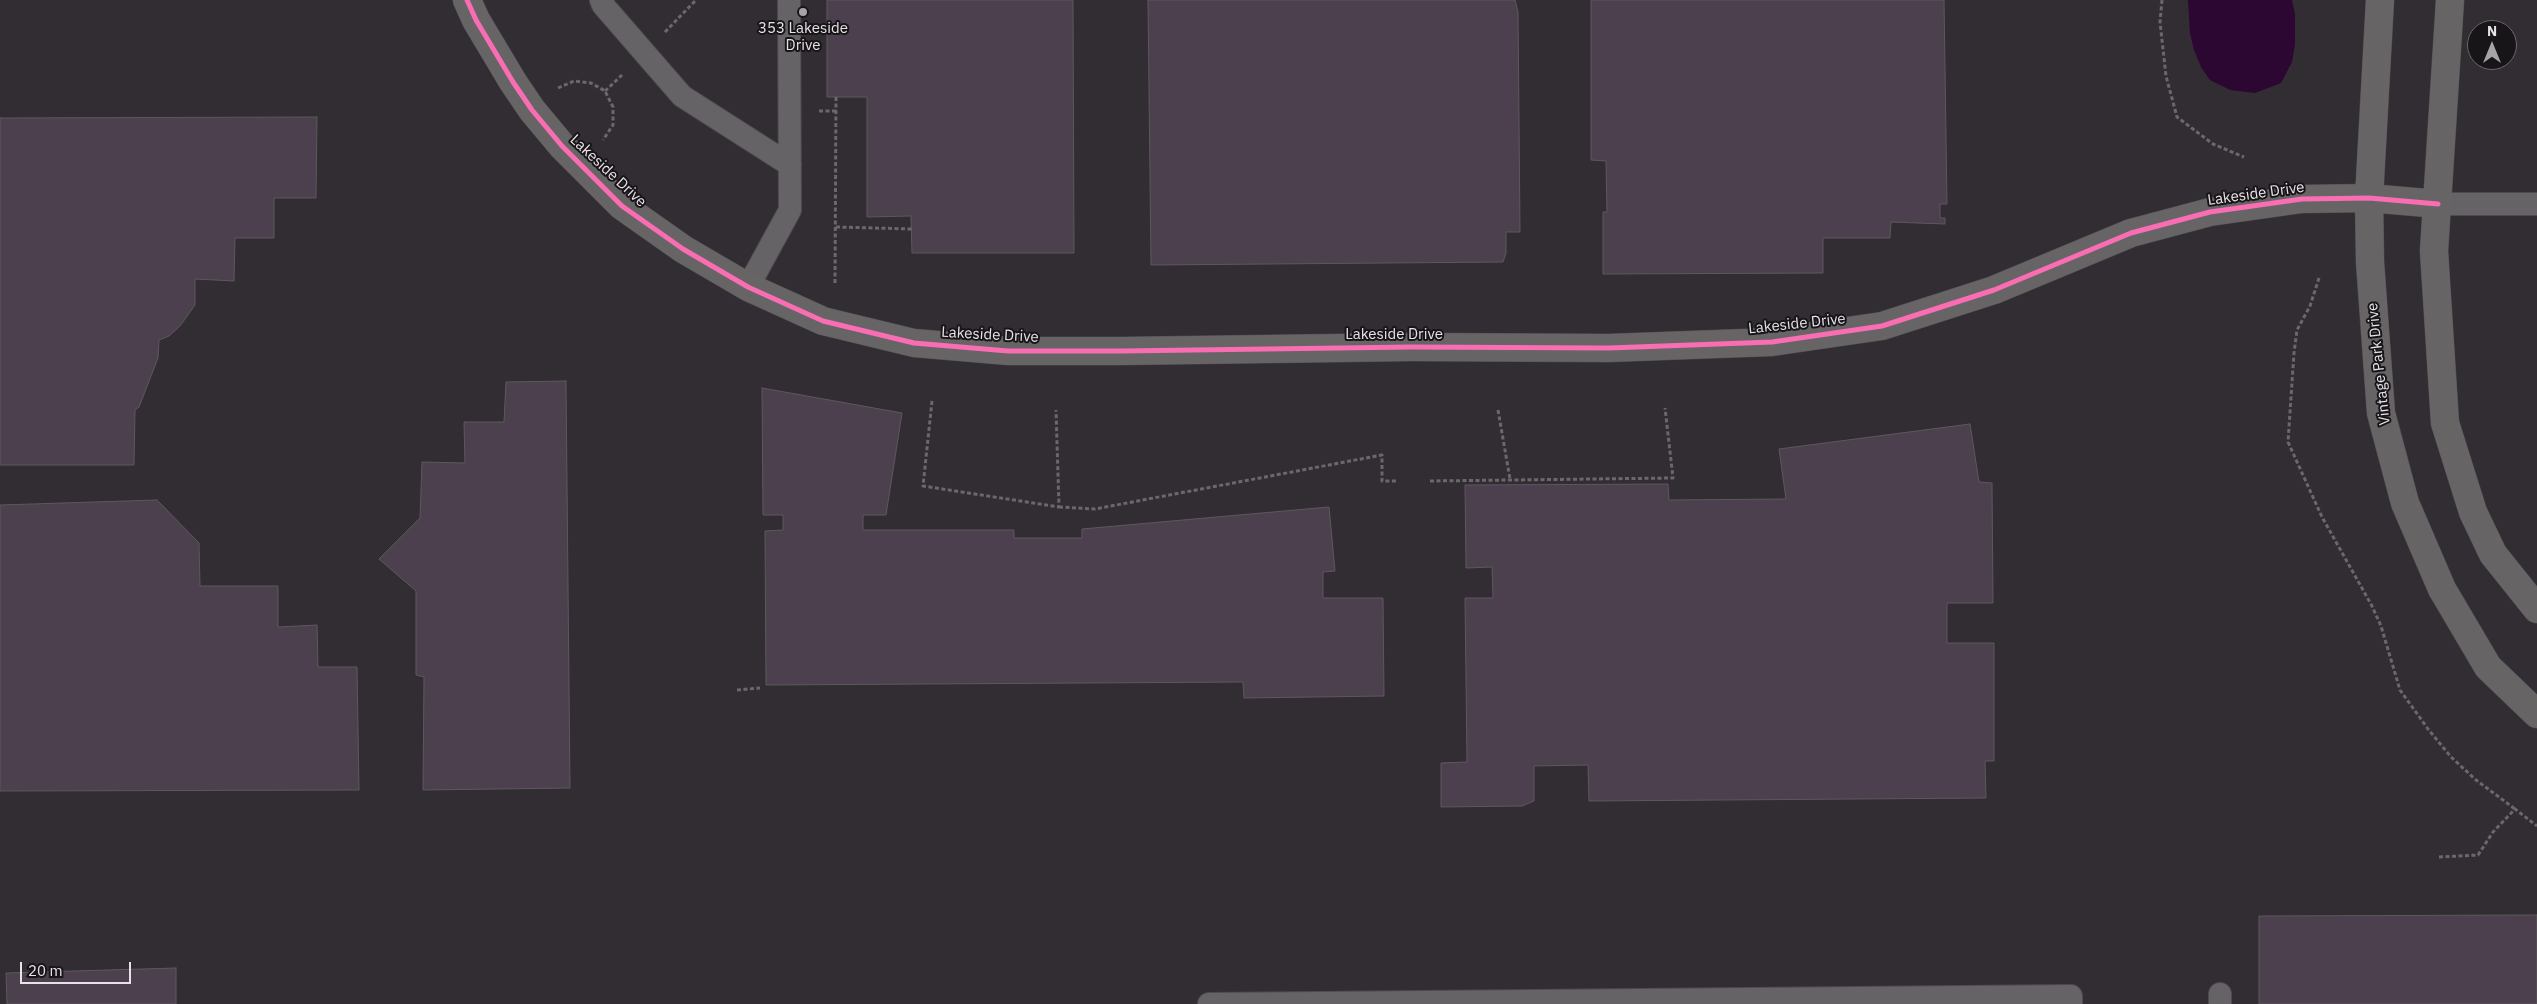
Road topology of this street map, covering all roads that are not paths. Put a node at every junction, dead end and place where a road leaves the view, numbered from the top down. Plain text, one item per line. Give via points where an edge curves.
1 (467, 0) edge
2 (602, 0) edge
3 (788, 0) edge
4 (2380, 0) edge
5 (2450, 0) edge
6 (790, 165) junction
7 (2369, 198) junction
8 (2438, 204) junction
9 (2537, 204) edge
10 (748, 287) junction
11 (2537, 609) edge
12 (2537, 714) edge
13 (1209, 1004) edge
14 (2071, 1004) edge

1 - 10 street, Lakeside Drive via 513,82 562,146 622,206 683,249
2 - 6 lane via 682,96
3 - 6 lane
4 - 7 street, Vintage Park Drive
5 - 8 street
6 - 10 lane via 790,210
7 - 8 street, Lakeside Drive
7 - 10 street, Lakeside Drive via 2302,199 2210,212 2131,233 1994,290 1882,326 1772,342 1609,348 1008,351 914,343 823,321
7 - 12 street, Vintage Park Drive via 2370,271 2381,413 2405,503 2442,590 2488,667
8 - 9 lane
8 - 11 street via 2434,251 2445,423 2473,512 2493,554
13 - 14 lane via 2071,996

